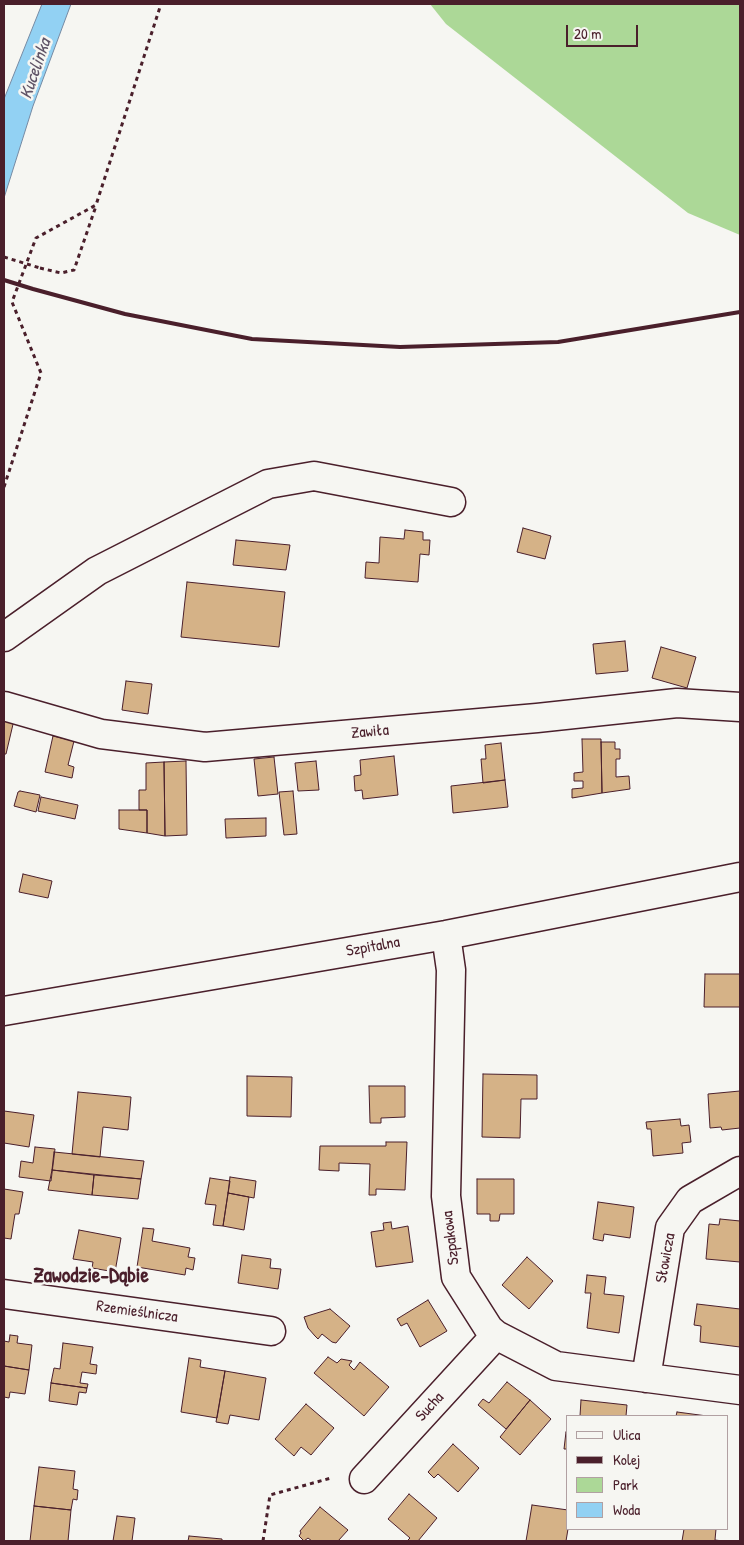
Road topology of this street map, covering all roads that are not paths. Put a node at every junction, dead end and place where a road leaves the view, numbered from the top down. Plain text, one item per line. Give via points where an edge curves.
1 (451, 502) dead end
2 (4, 637) edge
3 (4, 706) edge
4 (740, 707) edge
5 (740, 877) edge
6 (446, 934) junction
7 (4, 1011) edge
8 (740, 1171) edge
9 (4, 1294) edge
10 (271, 1330) dead end
11 (496, 1335) junction
12 (646, 1378) junction
13 (740, 1390) edge
14 (364, 1479) dead end

1 - 2 street via 314,476 268,484 97,571
3 - 4 street, Zawiła via 101,734 205,747 537,718 677,702
5 - 6 street, Szpitalna
6 - 7 street, Szpitalna
6 - 11 street, Szpakowa via 450,970 446,1196 456,1277
8 - 12 street, Słowicza via 690,1200 670,1228
9 - 10 street, Rzemieślnicza
11 - 12 street, Szpakowa via 556,1366
11 - 14 street, Sucha
12 - 13 street, Szpakowa

